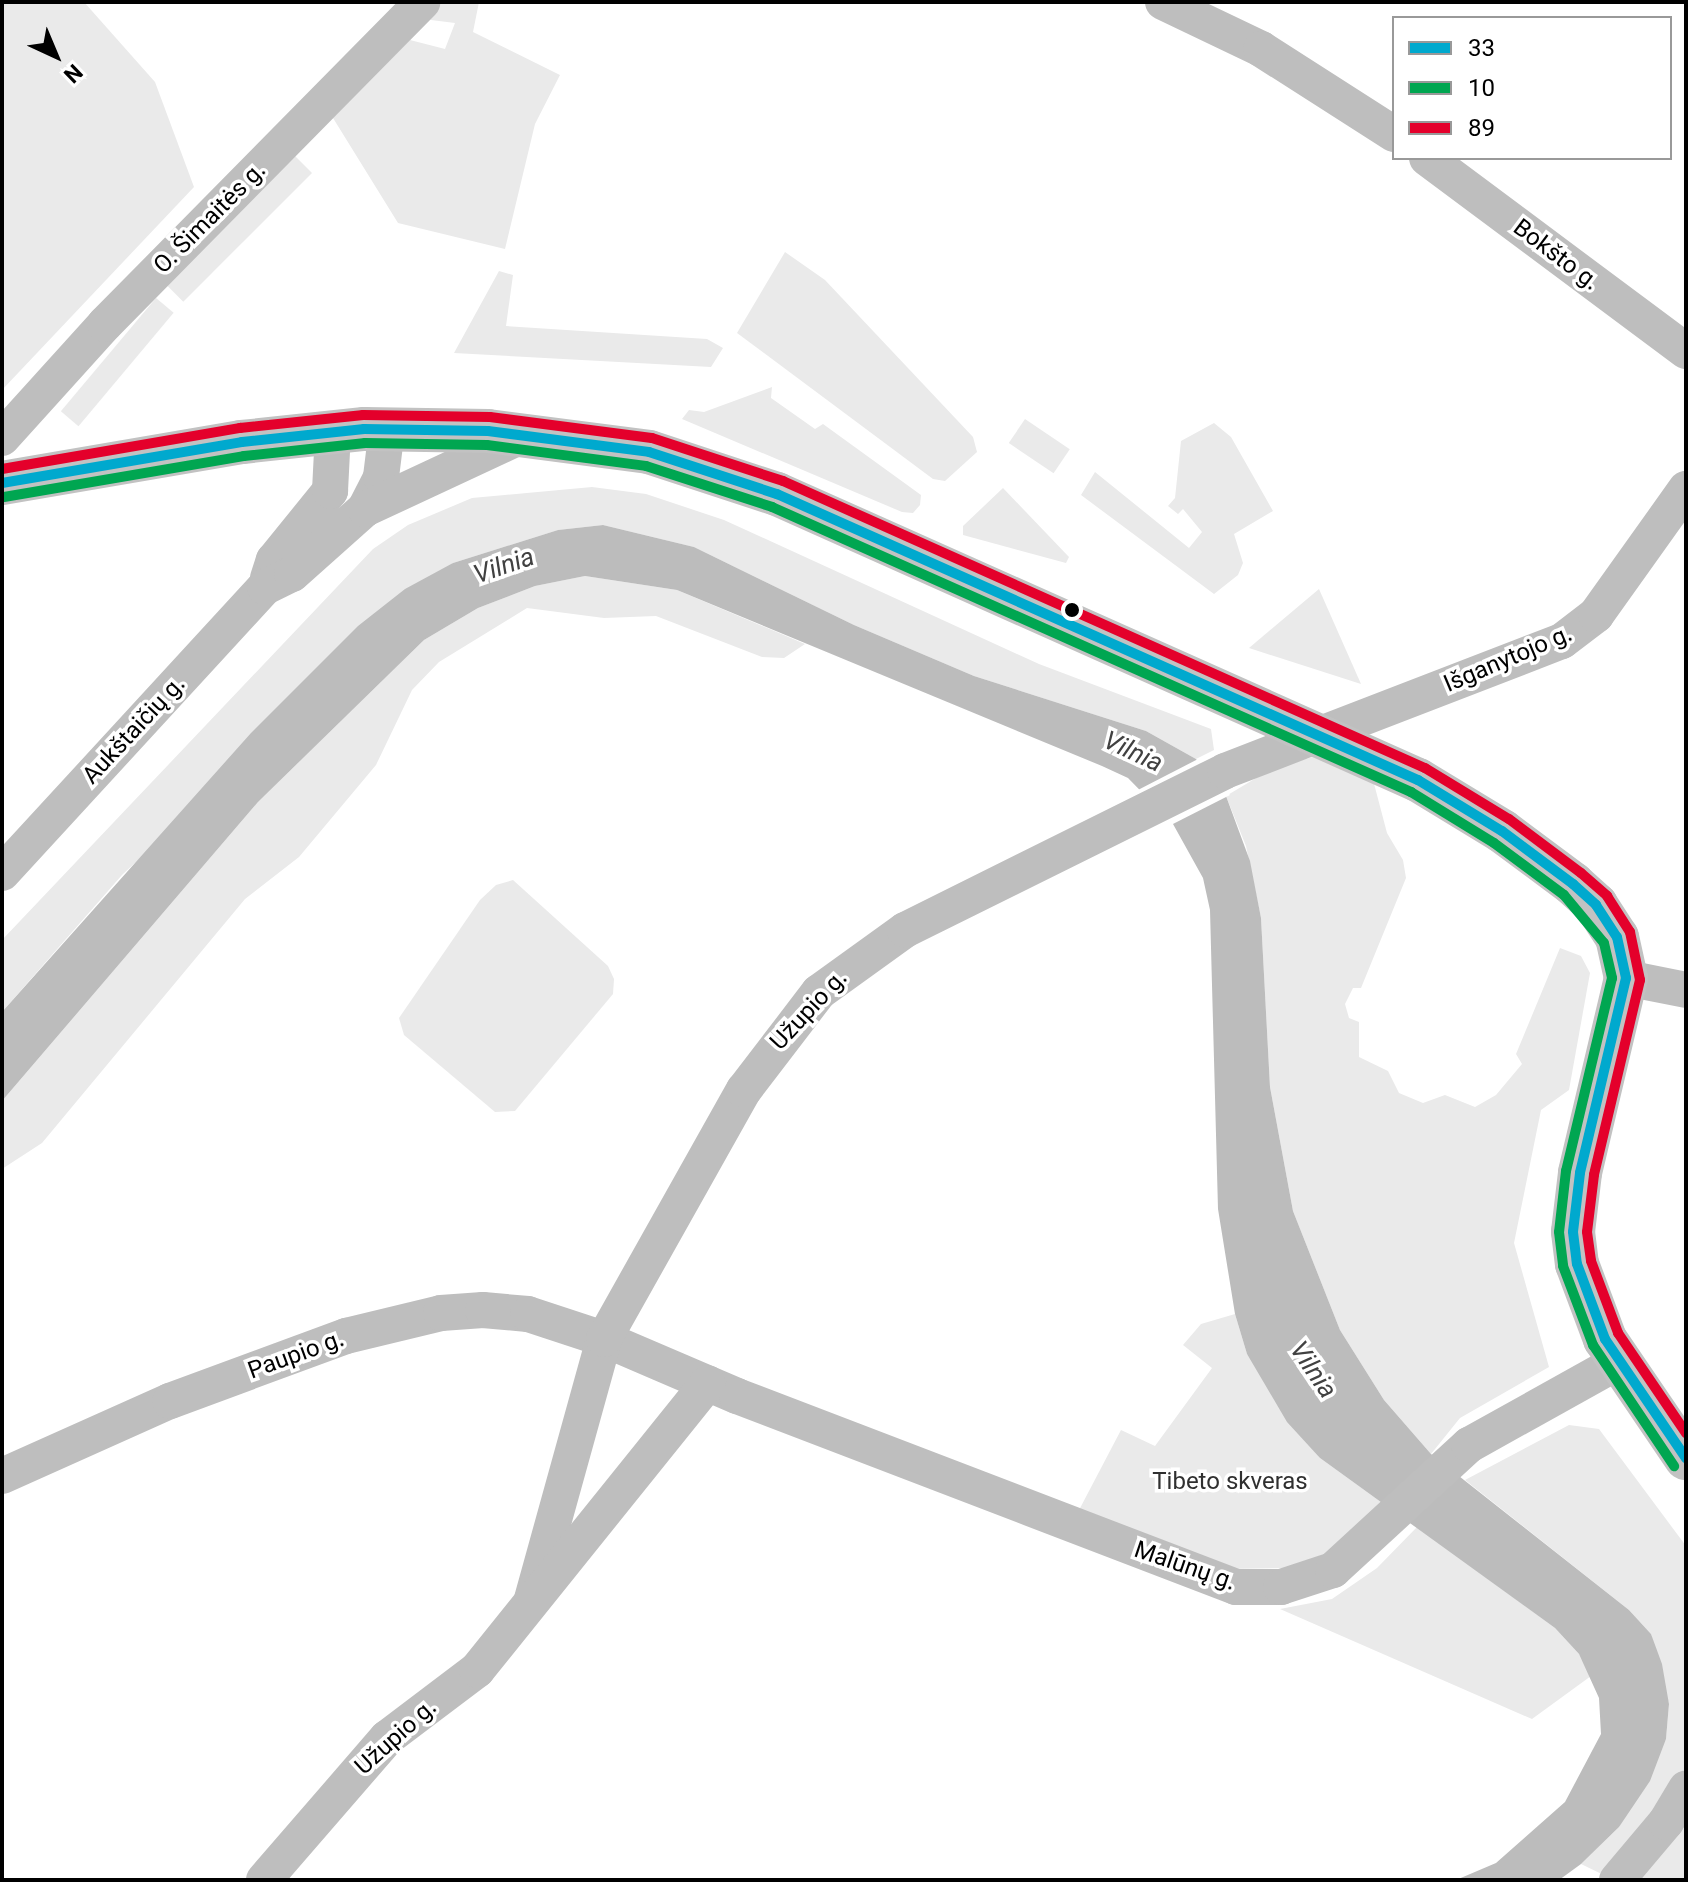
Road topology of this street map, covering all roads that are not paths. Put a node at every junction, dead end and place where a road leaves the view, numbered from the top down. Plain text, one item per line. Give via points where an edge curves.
1 (1163, 2) edge
2 (417, 8) edge
3 (1220, 13) edge
4 (1392, 133) edge
5 (1430, 160) edge
6 (1686, 351) edge
7 (387, 428) junction
8 (333, 431) junction
9 (526, 434) junction
10 (2, 438) edge
11 (2, 483) edge
12 (1686, 489) edge
13 (365, 509) junction
14 (265, 587) junction
15 (1315, 733) junction
16 (2, 873) edge
17 (1626, 978) junction
18 (1686, 990) edge
19 (604, 1339) junction
20 (1618, 1362) junction
21 (708, 1383) junction
22 (1686, 1458) edge
23 (2, 1476) edge
24 (532, 1599) junction
25 (1686, 1789) edge
26 (264, 1880) edge
27 (1617, 1880) edge

1 - 3 street
2 - 10 street, O. Šimaitės g. via 137,291
3 - 4 street
5 - 6 street, Bokšto g.
7 - 8 main road
7 - 9 main road
7 - 13 street, Aukštaičių g. via 381,477
8 - 11 main road
8 - 14 street, Aukštaičių g. via 330,491 274,560
9 - 13 street, Aukštaičių g.
9 - 15 main road via 649,452 739,479
12 - 15 street, Išganytojo g. via 1581,629 1534,653
13 - 14 street, Aukštaičių g. via 292,574
14 - 16 street, Aukštaičių g.
15 - 17 main road via 1418,780 1502,831 1573,884 1606,919 1624,957
15 - 19 street, Užupio g. via 1225,771 905,930 819,992 744,1090
17 - 18 street
17 - 20 main road via 1584,1155 1573,1232 1590,1311
19 - 21 street
19 - 23 street, Paupio g. via 528,1314 483,1310 395,1322 170,1401
19 - 24 street, Užupio g.
20 - 21 street, Malūnų g. via 1522,1413 1455,1457 1360,1550 1311,1581 1236,1587
20 - 22 main road
21 - 24 street, Užupio g.
24 - 26 street, Užupio g. via 477,1670 387,1738
25 - 27 street via 1666,1822

